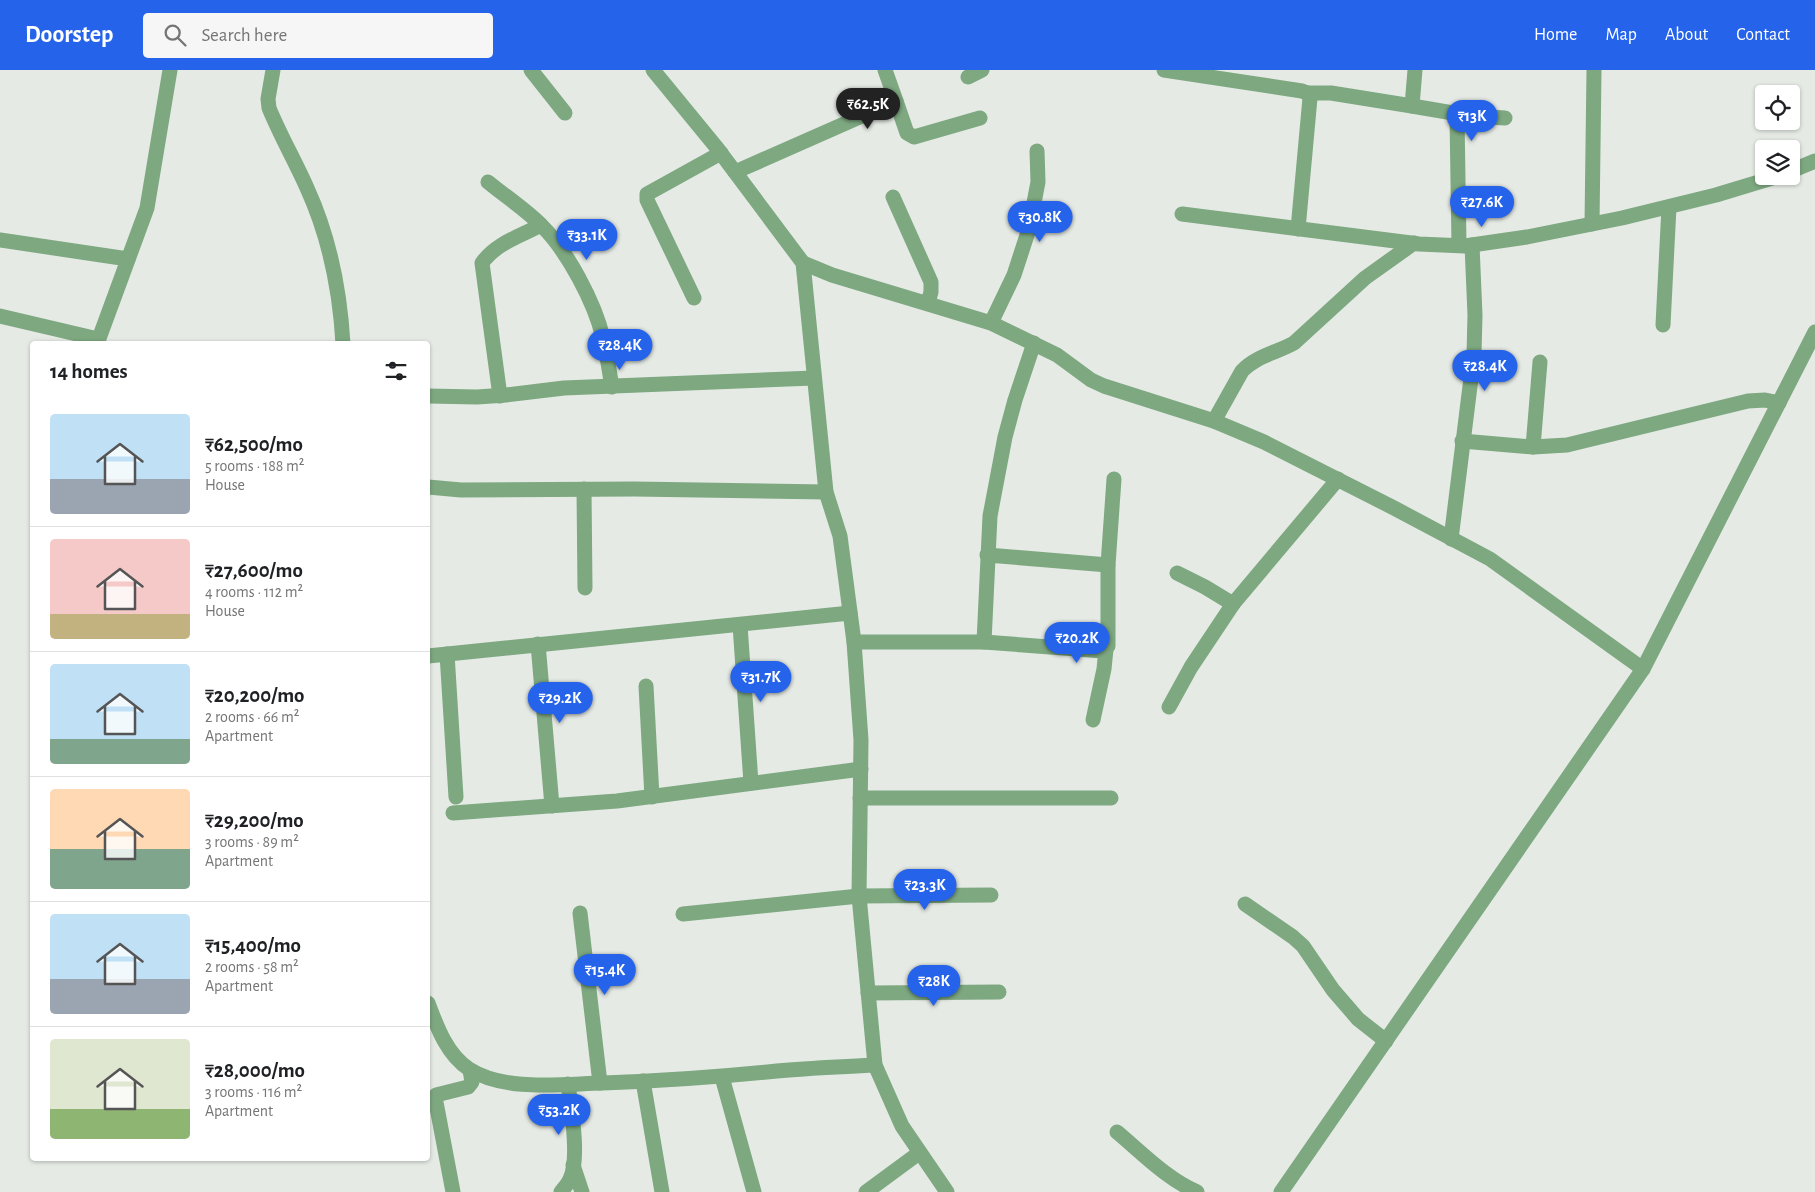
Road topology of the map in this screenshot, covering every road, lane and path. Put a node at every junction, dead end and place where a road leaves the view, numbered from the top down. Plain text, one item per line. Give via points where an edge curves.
1 (170, 70) edge
2 (273, 70) edge
3 (531, 70) edge
4 (653, 70) edge
5 (885, 70) edge
6 (982, 70) edge
7 (1164, 70) edge
8 (1415, 70) edge
9 (1594, 70) edge
10 (968, 77) dead end
11 (1307, 93) junction
12 (896, 101) junction
13 (1412, 106) junction
14 (565, 112) dead end
15 (1455, 115) junction
16 (980, 118) dead end
17 (1505, 118) dead end
18 (1038, 151) dead end
19 (721, 153) junction
20 (1815, 160) edge
21 (1800, 167) edge
22 (735, 172) junction
23 (488, 182) dead end
24 (1755, 183) edge
25 (893, 198) dead end
26 (1670, 207) junction
27 (1182, 214) dead end
28 (541, 224) junction
29 (1592, 224) junction
30 (1298, 229) junction
31 (0, 240) edge
32 (1414, 243) junction
33 (1465, 245) junction
34 (128, 259) junction
35 (803, 263) junction
36 (694, 298) dead end
37 (928, 303) junction
38 (0, 316) edge
39 (991, 323) junction
40 (1663, 325) dead end
41 (1815, 332) edge
42 (94, 341) edge
43 (98, 341) edge
44 (343, 341) edge
45 (1034, 343) junction
46 (1540, 362) dead end
47 (814, 378) junction
48 (612, 387) junction
49 (430, 396) edge
50 (500, 396) junction
51 (1779, 403) junction
52 (1214, 421) junction
53 (1462, 441) junction
54 (1533, 447) junction
55 (1114, 479) dead end
56 (1338, 479) junction
57 (430, 487) edge
58 (584, 490) junction
59 (826, 492) junction
60 (1451, 539) junction
61 (988, 556) junction
62 (1108, 565) junction
63 (1177, 573) dead end
64 (586, 588) dead end
65 (1232, 604) junction
66 (850, 613) junction
67 (740, 625) junction
68 (854, 642) junction
69 (984, 642) junction
70 (538, 644) junction
71 (1106, 648) junction
72 (447, 654) junction
73 (430, 655) edge
74 (1643, 669) junction
75 (646, 686) dead end
76 (1169, 707) dead end
77 (1093, 720) dead end
78 (861, 768) junction
79 (751, 783) junction
80 (652, 796) junction
81 (456, 797) dead end
82 (860, 798) junction
83 (1111, 798) dead end
84 (552, 806) junction
85 (453, 813) dead end
86 (991, 895) dead end
87 (859, 896) junction
88 (1245, 904) dead end
89 (580, 913) dead end
90 (683, 914) dead end
91 (999, 992) dead end
92 (868, 993) junction
93 (430, 1008) edge
94 (1386, 1041) junction
95 (875, 1065) junction
96 (470, 1070) junction
97 (722, 1077) junction
98 (643, 1081) junction
99 (600, 1083) junction
100 (568, 1084) junction
101 (1116, 1132) dead end
102 (919, 1153) junction
103 (573, 1165) junction
104 (453, 1192) edge
105 (561, 1192) edge
106 (582, 1192) edge
107 (662, 1192) edge
108 (754, 1192) edge
109 (866, 1192) edge
110 (947, 1192) edge
111 (1197, 1192) edge
112 (1281, 1192) edge

1 - 34 street via 149,200
2 - 44 street via 269,108 317,214 332,265 342,316
3 - 14 street
4 - 19 street
5 - 12 street
6 - 10 street
7 - 11 street
8 - 13 street
9 - 29 street
11 - 13 street via 1331,92
11 - 30 street via 1310,98
12 - 16 street via 906,133 914,137
12 - 22 street
13 - 15 street
15 - 17 street
15 - 33 street
18 - 39 street via 1038,182 1029,229 1014,275
19 - 22 street
19 - 36 street via 646,194
20 - 21 street
22 - 35 street
23 - 28 street
24 - 26 street
25 - 37 street via 931,282
26 - 29 street
26 - 40 street
27 - 30 street
28 - 48 street via 562,248 590,303 603,336
28 - 50 street via 506,241 488,254 482,263
29 - 33 street
30 - 32 street
31 - 34 street
32 - 33 street
32 - 52 street via 1364,278 1294,343 1248,364
33 - 53 street via 1475,315 1474,354
34 - 43 street
35 - 37 street via 832,275
35 - 47 street
37 - 39 street
38 - 42 street
39 - 45 street
41 - 51 street
45 - 52 street via 1104,386
45 - 61 street via 1005,437 990,516
46 - 54 street
47 - 48 street
47 - 59 street
48 - 50 street via 564,388
49 - 50 street
51 - 54 street via 1765,400 1748,402 1606,437 1567,445
51 - 74 street
52 - 56 street
53 - 54 street
53 - 60 street
55 - 62 street
56 - 60 street
56 - 65 street
57 - 58 street
58 - 59 street
58 - 64 street
59 - 66 street via 840,536
60 - 74 street via 1490,559
61 - 62 street
61 - 69 street
62 - 71 street
63 - 65 street
65 - 76 street
66 - 67 street
66 - 68 street
67 - 70 street
67 - 79 street
68 - 69 street
68 - 78 street
69 - 71 street via 1103,651
70 - 72 street
70 - 84 street
71 - 77 street
72 - 73 street
72 - 81 street
74 - 94 street
75 - 80 street
78 - 79 street
78 - 82 street
79 - 80 street
80 - 84 street
82 - 83 street
82 - 87 street
84 - 85 street
86 - 87 street
87 - 90 street
87 - 92 street
88 - 94 street via 1304,946 1333,990 1358,1019
89 - 99 street
91 - 92 street
92 - 95 street
93 - 96 street via 448,1047
94 - 112 street
95 - 97 street
95 - 102 street via 902,1126
96 - 100 street via 511,1083
96 - 104 street via 472,1082 468,1087 434,1097
97 - 98 street
97 - 108 street
98 - 99 street
98 - 107 street
99 - 100 street
100 - 103 street via 574,1138
101 - 111 street via 1168,1174
102 - 109 street
102 - 110 street
103 - 105 street via 571,1178
103 - 106 street

